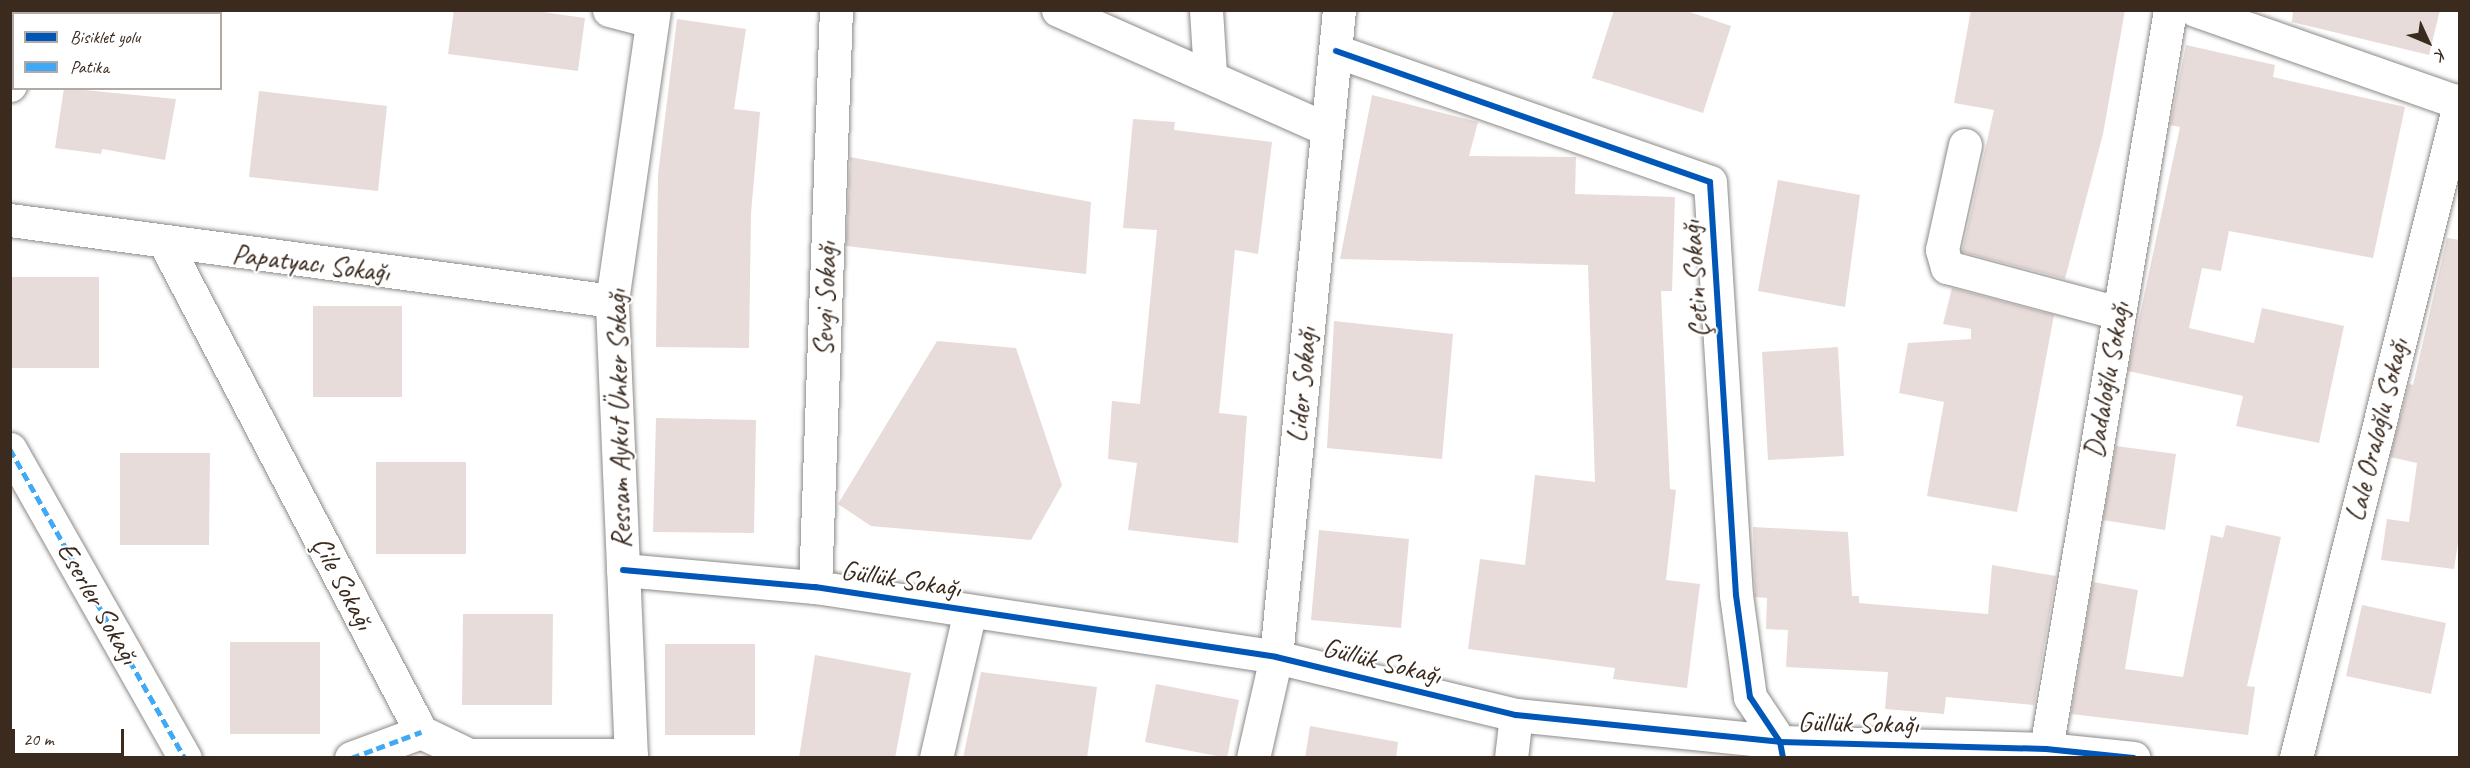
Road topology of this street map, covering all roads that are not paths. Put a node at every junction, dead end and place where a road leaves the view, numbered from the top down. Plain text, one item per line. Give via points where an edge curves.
1 (609, 10) edge
2 (836, 10) edge
3 (1058, 10) edge
4 (1206, 10) edge
5 (1339, 10) edge
6 (2170, 10) edge
7 (2195, 10) edge
8 (652, 16) edge
9 (1336, 51) junction
10 (1210, 73) junction
11 (2459, 102) edge
12 (1327, 129) junction
13 (1965, 145) dead end
14 (10, 220) edge
15 (166, 244) junction
16 (612, 301) junction
17 (2118, 314) junction
18 (10, 449) edge
19 (623, 570) junction
20 (814, 587) junction
21 (970, 611) junction
22 (1276, 657) junction
23 (1516, 716) junction
24 (421, 732) junction
25 (2046, 749) junction
26 (1782, 750) edge
27 (631, 756) edge
28 (185, 758) edge
29 (351, 758) edge
30 (936, 758) edge
31 (1253, 758) edge
32 (1511, 758) edge
33 (2134, 758) edge
34 (2296, 758) edge

1 - 8 street
2 - 20 street, Sevgi Sokağı
3 - 10 street
4 - 10 street
5 - 9 street, Lider Sokağı
6 - 17 street, Dadaloğlu Sokağı
7 - 11 street
8 - 16 street, Ressam Aykut Ünker Sokağı
9 - 12 street, Lider Sokağı
9 - 26 street, Çetin Sokağı via 1710,182 1736,595 1750,697
10 - 12 street
11 - 34 street, Lale Oraloğlu Sokağı
12 - 22 street, Lider Sokağı
13 - 17 street via 1942,250 1947,267
14 - 15 street, Papatyacı Sokağı
15 - 16 street, Papatyacı Sokağı
15 - 24 street, Çile Sokağı
16 - 19 street, Ressam Aykut Ünker Sokağı
17 - 25 street, Dadaloğlu Sokağı
18 - 28 street, Eserler Sokağı
19 - 20 street, Güllük Sokağı
19 - 27 street, Ressam Aykut Ünker Sokağı
20 - 21 street, Güllük Sokağı
21 - 22 street, Güllük Sokağı
21 - 30 street
22 - 23 street, Güllük Sokağı
22 - 31 street, Lider Sokağı
23 - 26 street, Güllük Sokağı
23 - 32 street
24 - 27 street via 469,755
24 - 29 street
25 - 26 street, Güllük Sokağı
25 - 33 street, Güllük Sokağı

